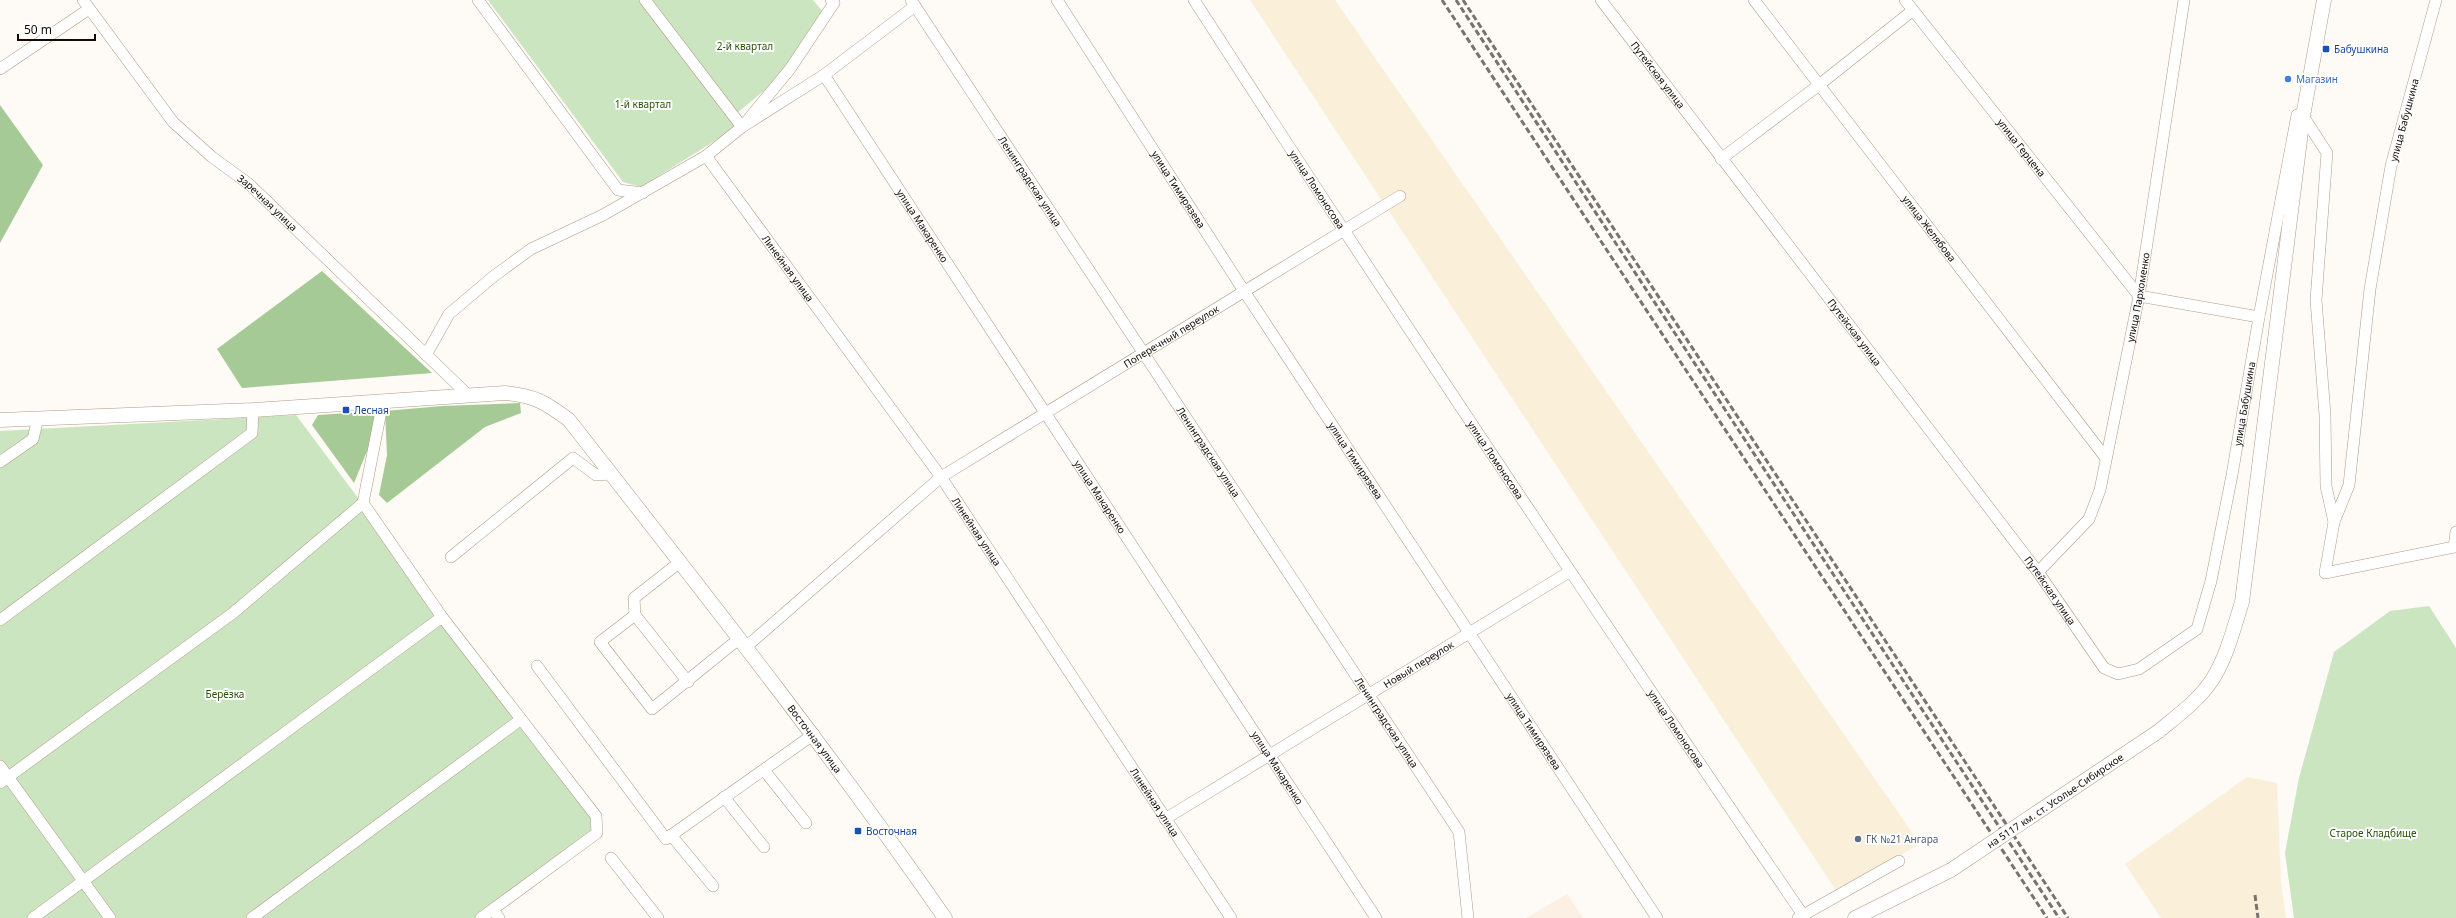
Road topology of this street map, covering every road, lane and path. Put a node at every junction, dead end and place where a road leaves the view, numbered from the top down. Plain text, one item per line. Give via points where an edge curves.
1 (478, 0) edge
2 (645, 0) edge
3 (831, 0) edge
4 (1058, 0) edge
5 (1194, 0) edge
6 (1601, 0) edge
7 (1754, 0) edge
8 (1905, 0) edge
9 (2184, 0) edge
10 (2324, 0) edge
11 (2436, 0) edge
12 (913, 3) edge
13 (86, 4) edge
14 (1912, 11) junction
15 (0, 69) edge
16 (2310, 72) junction
17 (824, 75) junction
18 (1819, 85) junction
19 (2303, 116) junction
20 (742, 127) junction
21 (706, 156) junction
22 (1721, 159) junction
23 (643, 193) junction
24 (1400, 196) dead end
25 (1343, 230) junction
26 (1244, 290) junction
27 (2138, 296) junction
28 (2259, 317) junction
29 (1144, 352) junction
30 (426, 355) junction
31 (467, 394) junction
32 (383, 401) junction
33 (253, 410) junction
34 (1045, 413) junction
35 (38, 418) junction
36 (0, 420) edge
37 (2105, 457) junction
38 (0, 462) edge
39 (611, 474) junction
40 (941, 477) junction
41 (363, 503) junction
42 (2334, 522) junction
43 (2456, 532) edge
44 (451, 557) dead end
45 (680, 562) junction
46 (1569, 572) junction
47 (2038, 572) junction
48 (635, 615) junction
49 (442, 617) junction
50 (0, 620) edge
51 (1468, 633) junction
52 (744, 642) junction
53 (537, 666) dead end
54 (2104, 668) joint
55 (688, 682) junction
56 (1368, 695) junction
57 (520, 720) junction
58 (814, 734) junction
59 (1270, 756) junction
60 (0, 766) edge
61 (764, 770) junction
62 (4, 780) edge
63 (724, 798) junction
64 (1165, 819) junction
65 (806, 823) dead end
66 (671, 835) junction
67 (764, 847) dead end
68 (612, 858) dead end
69 (1899, 861) dead end
70 (84, 881) junction
71 (713, 886) dead end
72 (496, 914) edge
73 (1800, 916) edge
74 (33, 918) edge
75 (110, 918) edge
76 (252, 918) edge
77 (481, 918) edge
78 (658, 918) edge
79 (945, 918) edge
80 (1231, 918) edge
81 (1376, 918) edge
82 (1468, 918) edge
83 (1658, 918) edge
84 (1856, 918) edge

1 - 23 street via 618,190
2 - 20 street
3 - 20 street via 834,4 790,69
4 - 26 street, улица Тимирязева
5 - 25 street, улица Ломоносова
6 - 22 street, Путейская улица
7 - 18 street, улица Желябова
8 - 14 street, улица Герцена
9 - 27 street, улица Пархоменко
10 - 16 street, на 5117 км. ст. Усолье-Сибирское
11 - 42 street, улица Бабушкина via 2391,166 2370,289 2348,485
12 - 17 street
12 - 29 street, Ленинградская улица
13 - 15 street
13 - 30 street, Заречная улица via 174,122 212,157 249,184
14 - 18 street
14 - 27 street, улица Герцена
16 - 19 street, на 5117 км. ст. Усолье-Сибирское
16 - 28 street, улица Бабушкина via 2297,115
17 - 20 street
17 - 34 street, улица Макаренко
18 - 22 street
18 - 37 street, улица Желябова
19 - 42 street via 2327,152 2316,300 2325,415 2326,486
19 - 84 street, на 5117 км. ст. Усолье-Сибирское, bridge via 2242,602 2231,638 2212,680 2184,710 2159,731 1951,870
20 - 21 street
21 - 23 street
21 - 40 street, Линейная улица
22 - 47 street, Путейская улица
23 - 30 street via 531,249 494,276 449,314
24 - 25 street, Поперечный переулок
25 - 26 street, Поперечный переулок
25 - 46 street, улица Ломоносова
26 - 29 street, Поперечный переулок
26 - 51 street, улица Тимирязева
27 - 28 street
27 - 37 street, улица Пархоменко
28 - 54 street, улица Бабушкина via 2211,581 2197,629 2139,669 2118,674
29 - 34 street, Поперечный переулок
29 - 56 street, Ленинградская улица
30 - 31 street, Заречная улица
31 - 32 street, Восточная улица
31 - 39 street, Восточная улица via 505,393 528,396 549,405 569,420
32 - 33 street, Восточная улица
32 - 41 street
33 - 35 street, Восточная улица
33 - 50 street via 252,432
34 - 40 street, Поперечный переулок
34 - 59 street, улица Макаренко
35 - 36 street, Восточная улица
35 - 38 street via 34,439
37 - 47 street, улица Пархоменко via 2100,490 2089,519
39 - 44 street via 596,475 573,458
39 - 45 street, Восточная улица
40 - 52 street, Поперечный переулок
40 - 64 street, Линейная улица
41 - 49 street
41 - 62 street via 233,613
42 - 43 street, улица Бабушкина via 2325,573 2454,547
45 - 48 street via 634,598
45 - 52 street, Восточная улица
46 - 51 street, Новый переулок
46 - 73 street, улица Ломоносова
47 - 54 street, Путейская улица
48 - 55 street
48 - 55 street, Поперечный переулок via 600,642 652,709
49 - 57 street
49 - 70 street
51 - 56 street, Новый переулок
51 - 83 street, улица Тимирязева
52 - 55 street, Поперечный переулок
52 - 58 street, Восточная улица
53 - 66 street via 666,839
56 - 59 street, Новый переулок
56 - 82 street, Ленинградская улица via 1459,832
57 - 72 street via 596,816 597,833
57 - 76 street
58 - 61 street
58 - 79 street, Восточная улица
59 - 64 street, Новый переулок
59 - 81 street, улица Макаренко
60 - 62 street
61 - 63 street
61 - 65 street
62 - 70 street
63 - 66 street
63 - 67 street
64 - 80 street, Линейная улица
66 - 71 street
68 - 78 street
69 - 73 street
70 - 74 street
70 - 75 street
72 - 77 street

